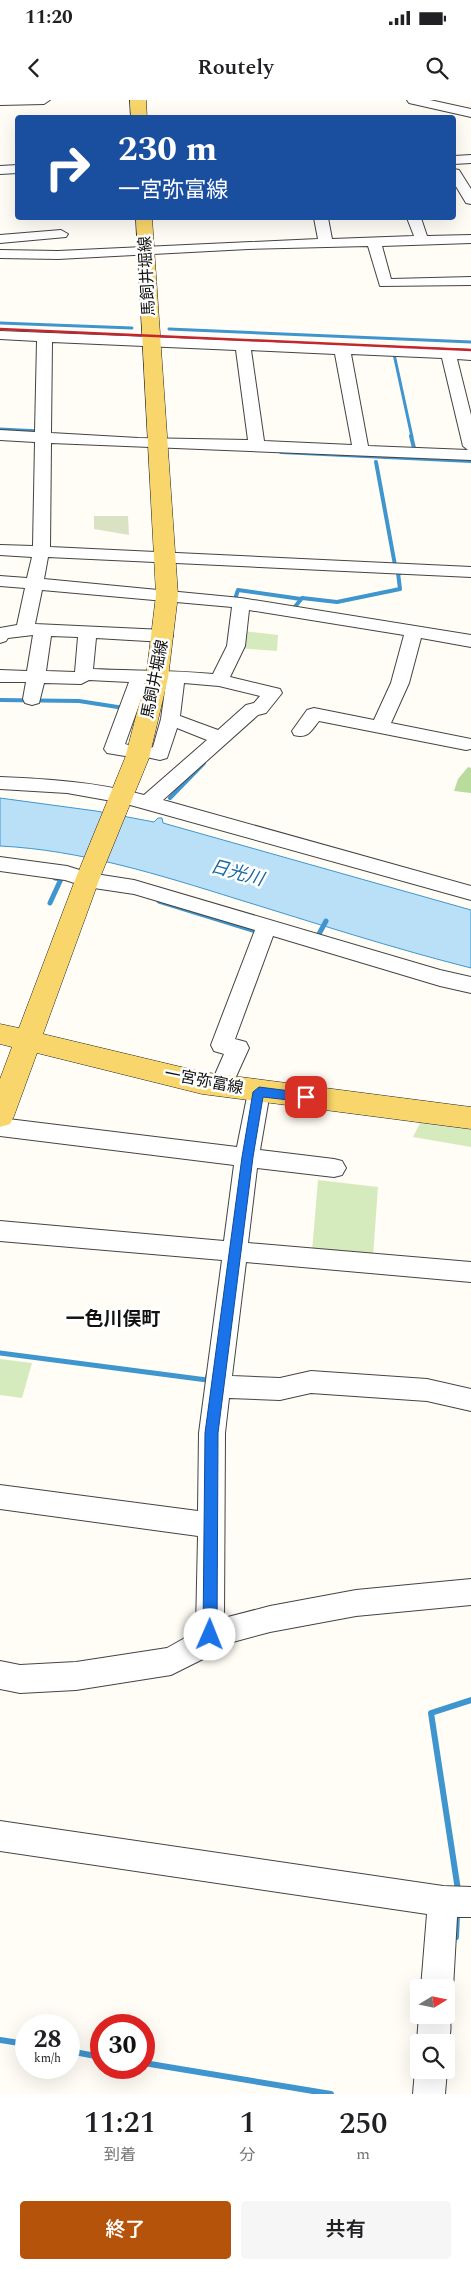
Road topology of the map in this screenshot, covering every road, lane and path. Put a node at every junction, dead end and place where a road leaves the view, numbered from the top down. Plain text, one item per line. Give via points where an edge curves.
1 (44, 100) edge
2 (138, 100) edge
3 (413, 100) edge
4 (0, 101) edge
5 (471, 113) edge
6 (139, 115) edge
7 (471, 159) edge
8 (456, 160) edge
9 (15, 169) edge
10 (0, 170) edge
11 (456, 176) edge
12 (471, 201) edge
13 (456, 204) edge
14 (63, 220) edge
15 (144, 220) edge
16 (321, 220) edge
17 (415, 220) edge
18 (61, 234) junction
19 (0, 239) edge
20 (471, 239) edge
21 (422, 240) junction
22 (374, 241) junction
23 (326, 242) junction
24 (146, 251) junction
25 (0, 254) edge
26 (62, 255) junction
27 (471, 281) edge
28 (0, 320) edge
29 (28, 322) dead end
30 (151, 330) junction
31 (0, 335) edge
32 (45, 337) junction
33 (244, 345) junction
34 (342, 349) junction
35 (448, 354) junction
36 (471, 355) edge
37 (0, 435) edge
38 (43, 440) junction
39 (0, 442) edge
40 (257, 445) junction
41 (158, 446) junction
42 (471, 446) edge
43 (361, 450) junction
44 (471, 455) edge
45 (471, 464) edge
46 (0, 550) edge
47 (41, 552) junction
48 (164, 558) junction
49 (471, 572) edge
50 (0, 581) edge
51 (36, 584) junction
52 (166, 594) junction
53 (241, 604) junction
54 (34, 630) junction
55 (414, 631) junction
56 (87, 633) junction
57 (0, 636) edge
58 (164, 636) junction
59 (471, 641) edge
60 (84, 674) junction
61 (0, 676) edge
62 (36, 677) junction
63 (158, 677) junction
64 (219, 680) junction
65 (32, 700) dead end
66 (170, 719) junction
67 (380, 727) junction
68 (301, 731) dead end
69 (221, 738) junction
70 (467, 741) edge
71 (125, 750) dead end
72 (153, 753) dead end
73 (0, 783) edge
74 (121, 799) junction
75 (149, 802) junction
76 (0, 864) edge
77 (88, 878) junction
78 (471, 893) edge
79 (267, 925) junction
80 (471, 985) edge
81 (0, 1034) edge
82 (29, 1040) junction
83 (222, 1086) junction
84 (259, 1092) junction
85 (0, 1116) edge
86 (471, 1118) edge
87 (0, 1127) edge
88 (247, 1157) junction
89 (334, 1168) dead end
90 (0, 1231) edge
91 (235, 1251) junction
92 (471, 1272) edge
93 (218, 1386) junction
94 (471, 1400) edge
95 (0, 1497) edge
96 (212, 1525) junction
97 (471, 1592) edge
98 (210, 1635) junction
99 (0, 1674) edge
100 (0, 1836) edge
101 (457, 1901) edge
102 (439, 1979) edge
103 (430, 2079) edge
104 (429, 2094) edge

1 - 4 street
2 - 6 main road
3 - 5 street
7 - 8 street
9 - 10 street
11 - 12 street
12 - 13 street
14 - 18 street
15 - 24 main road, 馬飼井堀線
16 - 23 street
17 - 21 street
18 - 19 street
18 - 26 street
20 - 21 street
21 - 22 street
22 - 23 street
22 - 27 street via 385,283
23 - 24 street
24 - 26 street
24 - 30 main road, 馬飼井堀線
25 - 26 street
28 - 29 street
30 - 32 street
30 - 33 street
30 - 41 main road, 馬飼井堀線
31 - 32 street
32 - 38 street
33 - 34 street
33 - 40 street
34 - 35 street
34 - 43 street
35 - 36 street
35 - 42 street
37 - 38 street
38 - 39 street
38 - 41 street
38 - 47 street
40 - 41 street
40 - 43 street
41 - 45 street
41 - 48 main road, 馬飼井堀線
43 - 44 street
46 - 47 street
47 - 48 street
47 - 51 street
48 - 49 street
48 - 52 main road, 馬飼井堀線
50 - 51 street
51 - 52 street
51 - 54 street
52 - 53 street
52 - 58 main road, 馬飼井堀線
53 - 55 street
53 - 64 street via 236,646
54 - 56 street
54 - 57 street
54 - 62 street
55 - 59 street
55 - 67 street via 400,683
56 - 58 street
56 - 60 street
58 - 63 main road, 馬飼井堀線
60 - 62 street via 81,678
60 - 63 street
61 - 62 street
62 - 65 street
63 - 64 street
63 - 66 street
63 - 71 street via 114,749
63 - 74 main road, 馬飼井堀線 via 137,758
64 - 69 street via 273,693 259,709 253,708
66 - 69 street
66 - 72 street via 160,754
67 - 68 street via 314,714
67 - 70 street
69 - 75 street
73 - 74 street via 67,787
74 - 75 street
74 - 77 main road, 馬飼井堀線
75 - 78 street
76 - 77 street
77 - 79 street via 134,887
77 - 82 main road, 馬飼井堀線
79 - 80 street
79 - 83 street via 222,1045 238,1048
81 - 82 main road, 一宮弥富線
82 - 83 main road, 一宮弥富線
82 - 85 main road, 馬飼井堀線
83 - 84 main road, 一宮弥富線
84 - 86 main road, 一宮弥富線
84 - 88 street
87 - 88 street
88 - 89 street
88 - 91 street
90 - 91 street
91 - 92 street
91 - 93 street
93 - 94 street via 280,1389 311,1382 427,1390
93 - 96 street via 212,1433
95 - 96 street
96 - 98 street
97 - 98 street via 356,1603 270,1619
98 - 99 street via 172,1661 76,1676 20,1680
100 - 101 street
101 - 102 street
103 - 104 street

